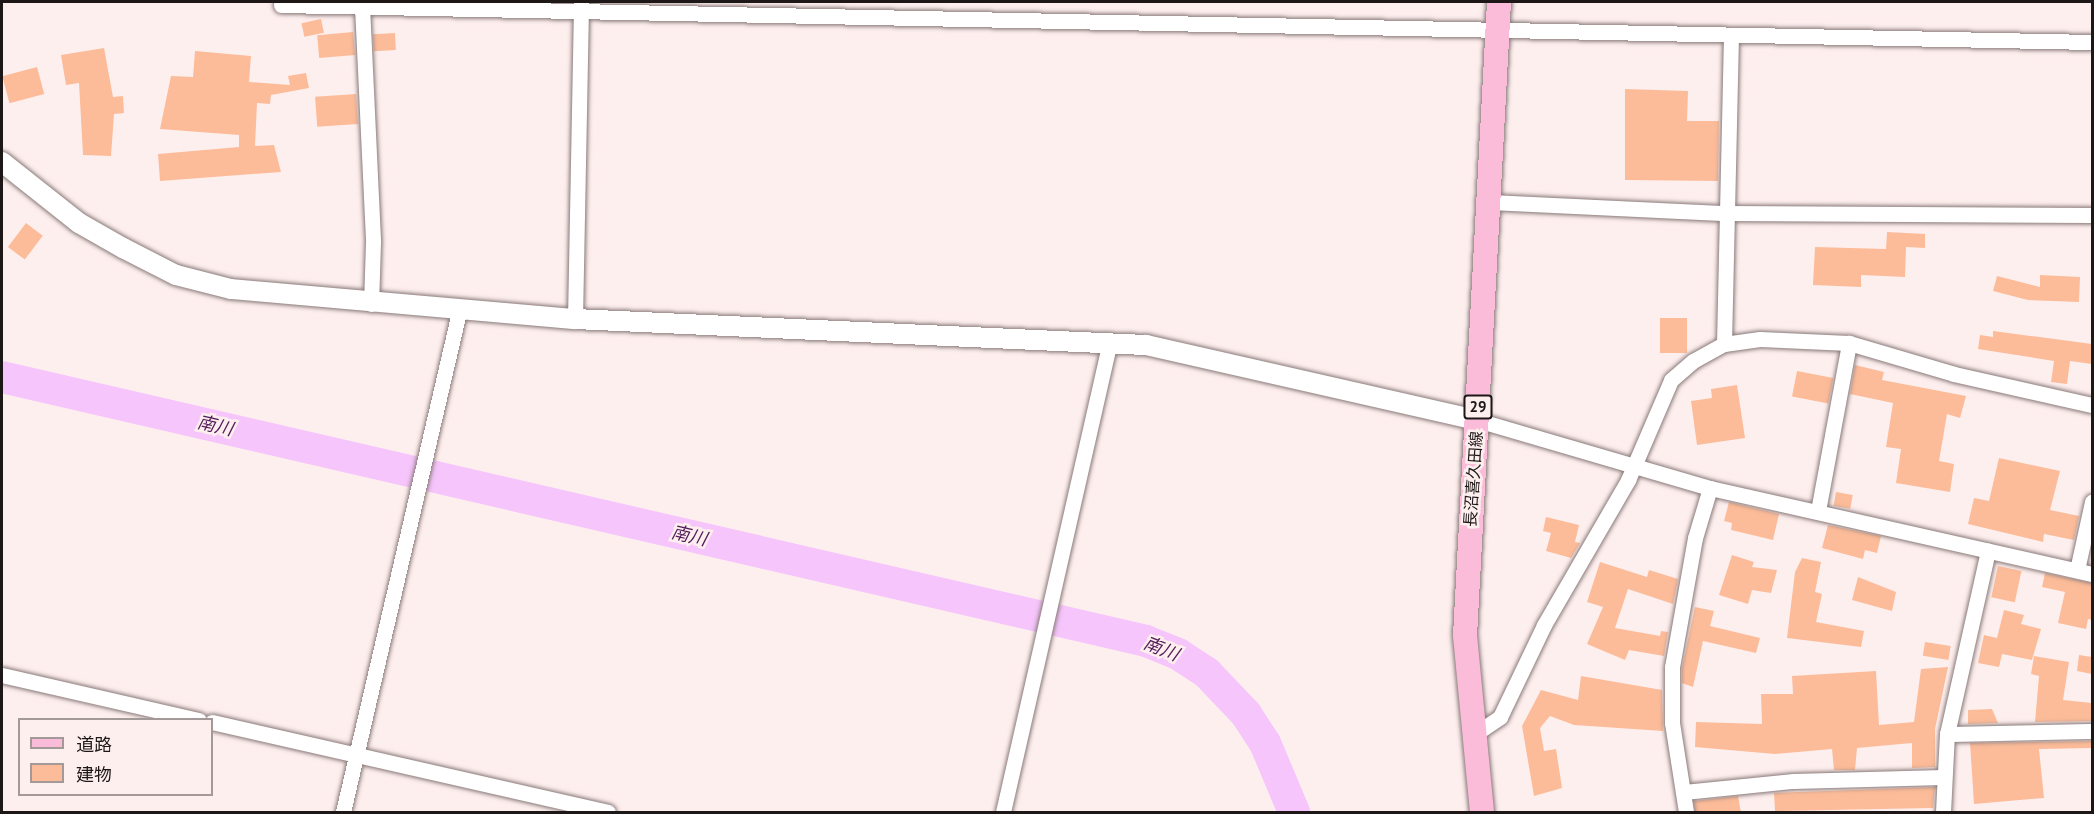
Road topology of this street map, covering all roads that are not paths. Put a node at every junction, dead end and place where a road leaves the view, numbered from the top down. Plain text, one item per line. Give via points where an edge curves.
1 (1499, 2) edge
2 (281, 4) dead end
3 (362, 6) junction
4 (581, 6) edge
5 (1498, 32) junction
6 (1731, 35) junction
7 (2092, 42) edge
8 (2, 162) edge
9 (1490, 202) junction
10 (1727, 213) junction
11 (2092, 215) edge
12 (371, 304) junction
13 (459, 312) junction
14 (575, 319) junction
15 (1110, 341) junction
16 (1850, 343) junction
17 (1724, 344) junction
18 (2092, 405) edge
19 (1477, 420) junction
20 (1636, 464) junction
21 (1710, 488) junction
22 (2092, 502) edge
23 (1818, 511) junction
24 (1988, 551) junction
25 (2077, 570) junction
26 (2092, 573) edge
27 (2, 675) edge
28 (190, 718) edge
29 (213, 722) edge
30 (2092, 731) edge
31 (1947, 734) junction
32 (1472, 736) junction
33 (356, 755) junction
34 (1942, 777) junction
35 (1684, 792) junction
36 (343, 813) edge
37 (608, 813) edge
38 (1003, 813) edge
39 (1482, 813) edge
40 (1686, 813) edge
41 (1943, 813) edge

1 - 5 main road, 長沼喜久田線 / 29
2 - 3 street
3 - 4 street
3 - 12 street via 373,242
4 - 5 street
4 - 14 street
5 - 6 street
5 - 9 main road, 長沼喜久田線 / 29
6 - 7 street
6 - 10 street
8 - 12 street via 79,223 176,274 231,289
9 - 10 street
9 - 19 main road, 長沼喜久田線 / 29
10 - 11 street
10 - 17 street
12 - 13 street
13 - 14 street
13 - 33 street
14 - 15 street
15 - 19 street via 1173,350
15 - 38 street
16 - 17 street via 1760,339
16 - 18 street via 1954,374
16 - 23 street
17 - 20 street via 1693,361 1671,380
19 - 20 street
19 - 32 main road, 長沼喜久田線 / 29 via 1466,636
20 - 21 street
20 - 32 street via 1545,625 1500,717
21 - 23 street
21 - 35 street via 1695,538 1672,667 1672,723
22 - 25 street
23 - 24 street
24 - 25 street
24 - 31 street
25 - 26 street
27 - 28 street
29 - 33 street
30 - 31 street
31 - 34 street
32 - 39 main road, 長沼喜久田線 / 29
33 - 36 street
33 - 37 street
34 - 35 street via 1792,781
34 - 41 street
35 - 40 street

